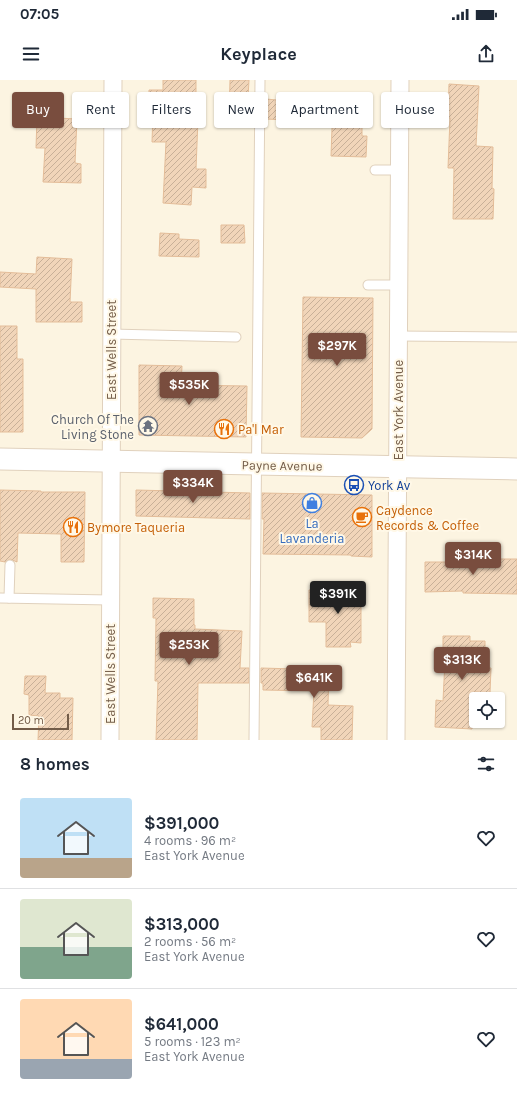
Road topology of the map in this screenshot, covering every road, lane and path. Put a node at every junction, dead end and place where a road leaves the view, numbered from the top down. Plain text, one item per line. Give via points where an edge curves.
1 (113, 80) edge
2 (260, 80) edge
3 (400, 80) edge
4 (376, 170) dead end
5 (400, 170) junction
6 (399, 284) junction
7 (368, 285) dead end
8 (111, 334) junction
9 (236, 336) dead end
10 (398, 336) junction
11 (517, 337) edge
12 (0, 459) edge
13 (110, 461) junction
14 (256, 464) junction
15 (399, 467) junction
16 (517, 469) edge
17 (10, 565) dead end
18 (5, 598) edge
19 (110, 600) junction
20 (110, 740) edge
21 (254, 740) edge
22 (396, 740) edge

1 - 8 street, East Wells Street
2 - 14 lane
3 - 5 street, East York Avenue
4 - 5 lane
5 - 6 street, East York Avenue
6 - 7 lane
6 - 10 street, East York Avenue
8 - 9 lane
8 - 13 street, East Wells Street
10 - 11 lane
10 - 15 street, East York Avenue
12 - 13 street, Payne Avenue
13 - 14 street, Payne Avenue
13 - 19 street, East Wells Street
14 - 15 street, Payne Avenue
14 - 21 lane
15 - 16 street, Payne Avenue
15 - 22 street, East York Avenue
17 - 18 lane
18 - 19 lane
19 - 20 street, East Wells Street

